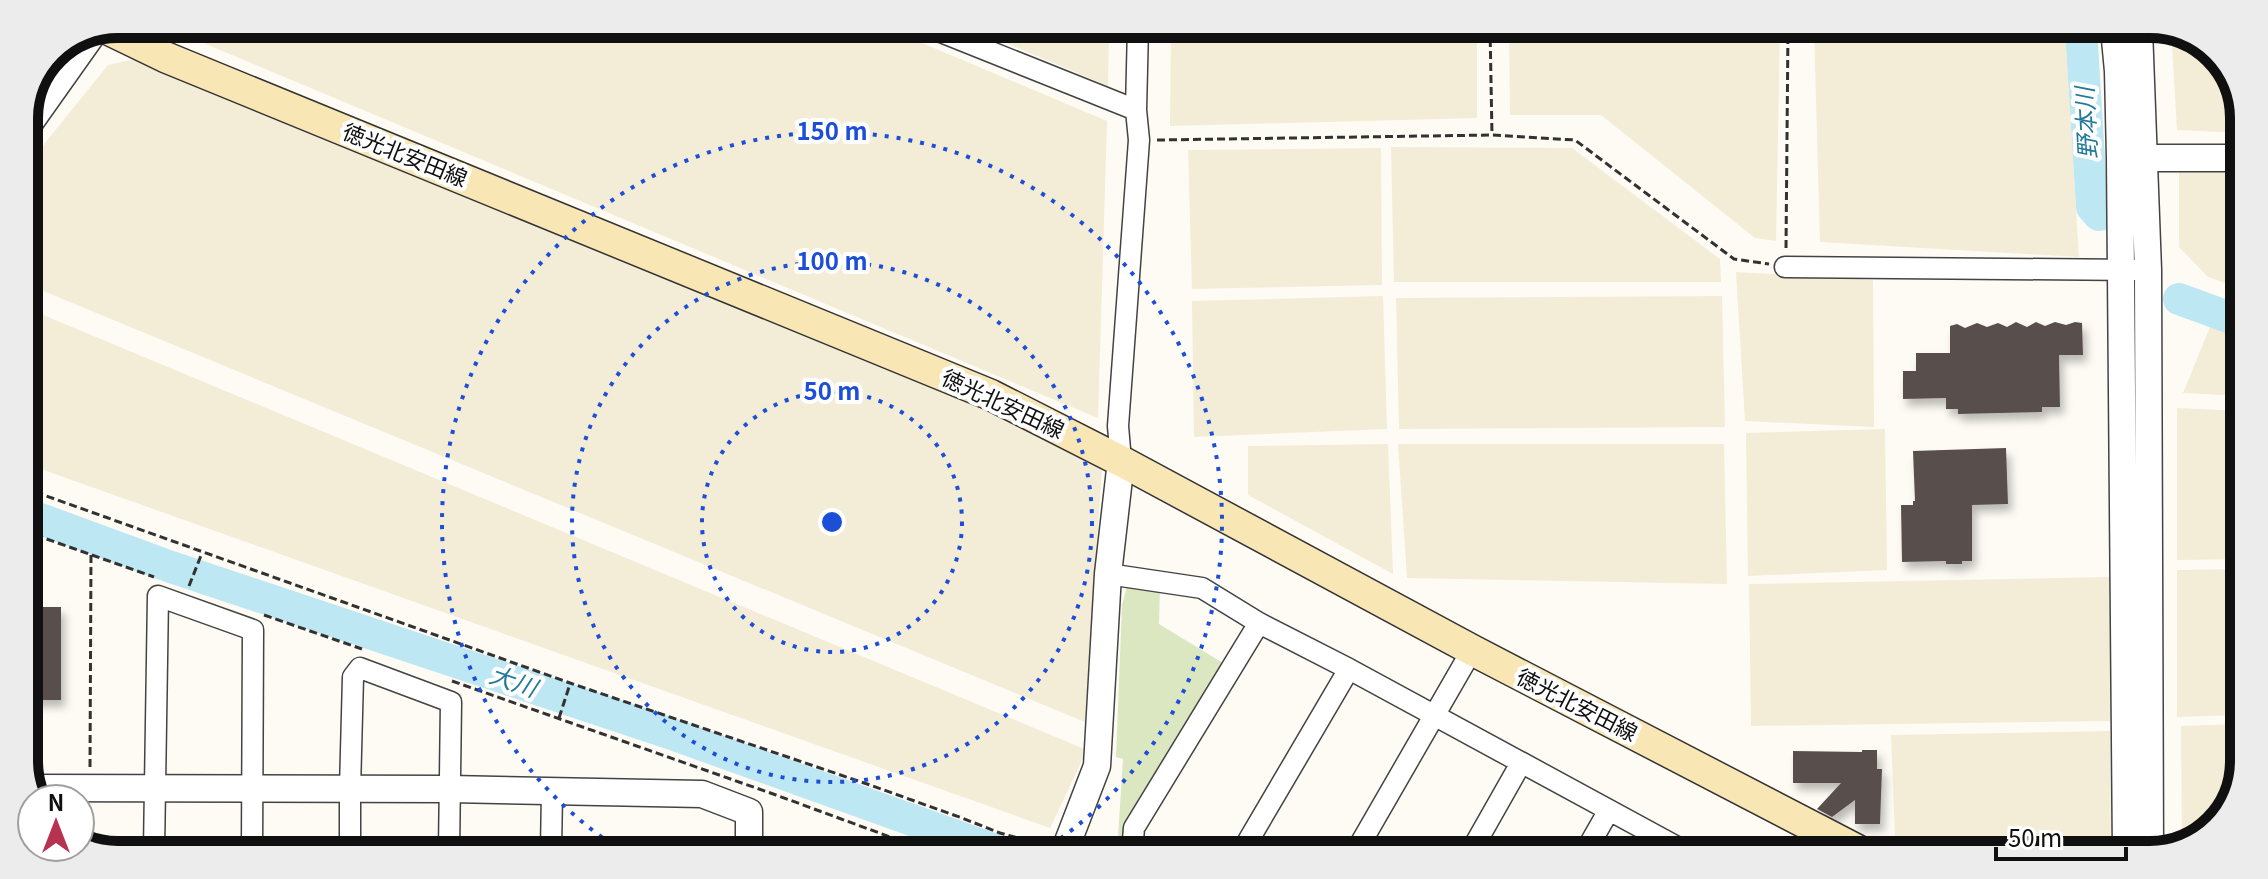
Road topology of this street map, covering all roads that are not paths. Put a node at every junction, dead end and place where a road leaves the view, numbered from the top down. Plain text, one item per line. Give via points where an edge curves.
1 (126, 38) edge
2 (956, 38) edge
3 (1138, 38) edge
4 (2115, 38) edge
5 (2139, 38) edge
6 (89, 44) edge
7 (1136, 110) junction
8 (38, 116) edge
9 (2133, 158) junction
10 (2230, 158) edge
11 (1785, 267) road end
12 (2120, 269) junction
13 (2148, 270) junction
14 (1121, 461) junction
15 (1108, 574) junction
16 (1259, 623) junction
17 (1472, 650) junction
18 (1349, 669) junction
19 (1435, 716) junction
20 (1521, 763) junction
21 (96, 788) edge
22 (156, 789) junction
23 (253, 789) junction
24 (350, 789) junction
25 (450, 789) junction
26 (552, 791) junction
27 (1609, 810) junction
28 (154, 841) edge
29 (252, 841) edge
30 (350, 841) edge
31 (449, 841) edge
32 (551, 841) edge
33 (749, 841) edge
34 (1068, 841) edge
35 (1133, 841) edge
36 (1248, 841) edge
37 (1362, 841) edge
38 (1477, 841) edge
39 (1591, 841) edge
40 (1666, 841) edge
41 (1816, 841) edge
42 (2126, 841) edge
43 (2150, 841) edge

1 - 14 main road, 徳光北安田線 via 991,395
2 - 7 street
3 - 7 street
4 - 9 street
5 - 9 street
6 - 8 street
7 - 14 street via 1139,140 1118,426
9 - 10 street
9 - 12 street
9 - 13 street
11 - 12 street
12 - 13 street
12 - 42 street
13 - 43 street
14 - 15 street
14 - 17 main road, 徳光北安田線
15 - 16 street via 1202,588
15 - 34 street via 1097,766
16 - 18 street
16 - 35 street via 1134,828
17 - 19 street
17 - 41 main road, 徳光北安田線
18 - 19 street
18 - 36 street
19 - 20 street
19 - 37 street
20 - 27 street
20 - 38 street
21 - 22 street
22 - 23 street
22 - 23 street via 158,596 253,630
22 - 28 street
23 - 24 street
23 - 29 street
24 - 25 street
24 - 25 street via 353,677 360,668 451,702
24 - 30 street
25 - 26 street
25 - 31 street
26 - 32 street
26 - 33 street via 702,794 749,812
27 - 39 street
27 - 40 street

